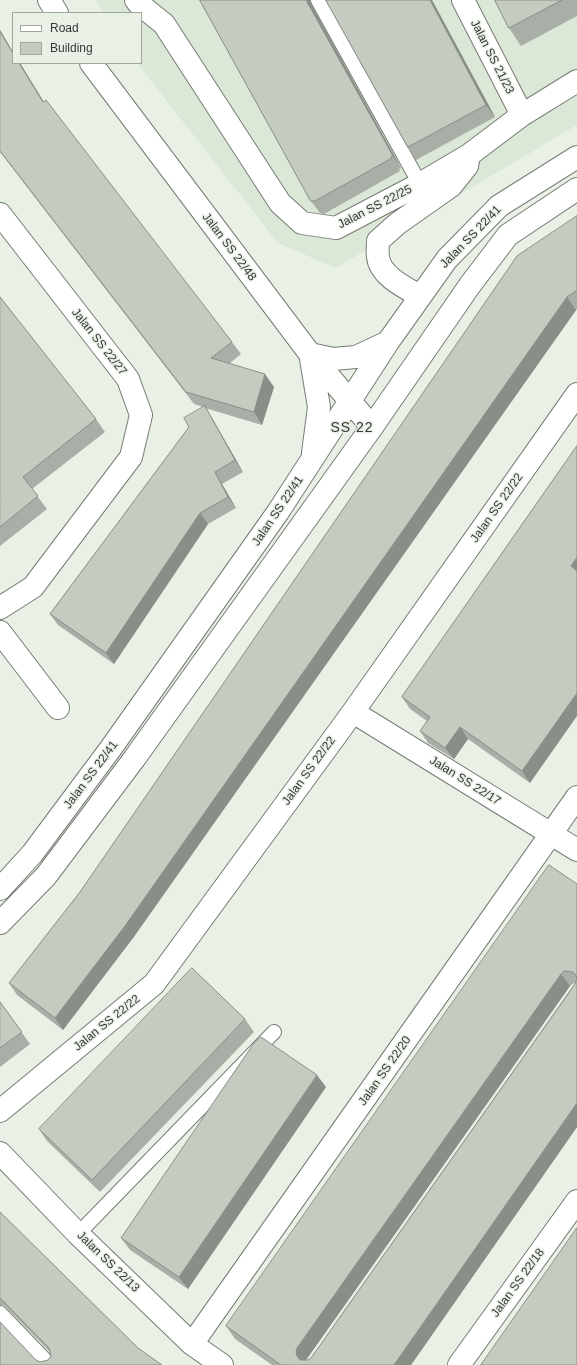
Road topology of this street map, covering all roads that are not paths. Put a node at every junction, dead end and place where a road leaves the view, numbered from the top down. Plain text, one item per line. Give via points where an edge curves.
1 (49, 0) edge
2 (318, 0) edge
3 (463, 0) edge
4 (141, 1) edge
5 (56, 12) edge
6 (92, 64) edge
7 (577, 81) edge
8 (522, 115) junction
9 (469, 155) junction
10 (577, 157) edge
11 (420, 184) junction
12 (577, 189) edge
13 (0, 214) edge
14 (420, 296) junction
15 (388, 342) junction
16 (310, 354) junction
17 (577, 394) edge
18 (350, 401) junction
19 (372, 427) junction
20 (312, 460) junction
21 (0, 608) edge
22 (0, 632) edge
23 (58, 708) dead end
24 (352, 712) junction
25 (577, 797) edge
26 (551, 834) junction
27 (577, 850) edge
28 (0, 889) edge
29 (0, 923) edge
30 (274, 1032) dead end
31 (0, 1111) edge
32 (0, 1153) edge
33 (577, 1201) edge
34 (78, 1234) junction
35 (0, 1313) edge
36 (192, 1344) junction
37 (50, 1365) edge
38 (222, 1365) edge
39 (459, 1365) edge

1 - 5 street
2 - 11 lane
3 - 8 street, Jalan SS 21/23
4 - 11 street, Jalan SS 22/25 via 164,24 280,204 302,223 336,228
6 - 16 street, Jalan SS 22/48
7 - 8 street, Jalan SS 22/25
8 - 9 street, Jalan SS 22/25
9 - 11 street, Jalan SS 22/25
9 - 14 street via 467,166 451,186 397,224 378,241 378,258 384,270 396,282
10 - 14 street, Jalan SS 22/41 via 499,206 447,259
12 - 19 street, Jalan SS 22/41 via 508,235 470,285
13 - 21 street, Jalan SS 22/27 via 128,379 141,415 131,457 33,587
14 - 15 street, Jalan SS 22/41
15 - 16 street via 356,357 333,359
15 - 18 street, Jalan SS 22/41
16 - 18 street, Jalan SS 22/48
16 - 20 street via 319,408
17 - 24 street, Jalan SS 22/22
18 - 19 street, Jalan SS 22/48
18 - 20 street, Jalan SS 22/41
19 - 29 street, Jalan SS 22/41 via 134,759 46,876
20 - 28 street, Jalan SS 22/41 via 111,748 32,854
22 - 23 street
24 - 26 street, Jalan SS 22/17
24 - 31 street, Jalan SS 22/22 via 154,984
25 - 26 street, Jalan SS 22/20
26 - 27 street, Jalan SS 22/17
26 - 36 street, Jalan SS 22/20
30 - 34 lane
32 - 34 street, Jalan SS 22/13
33 - 39 street, Jalan SS 22/18
34 - 36 street, Jalan SS 22/13
35 - 37 lane
36 - 38 street, Jalan SS 22/13

